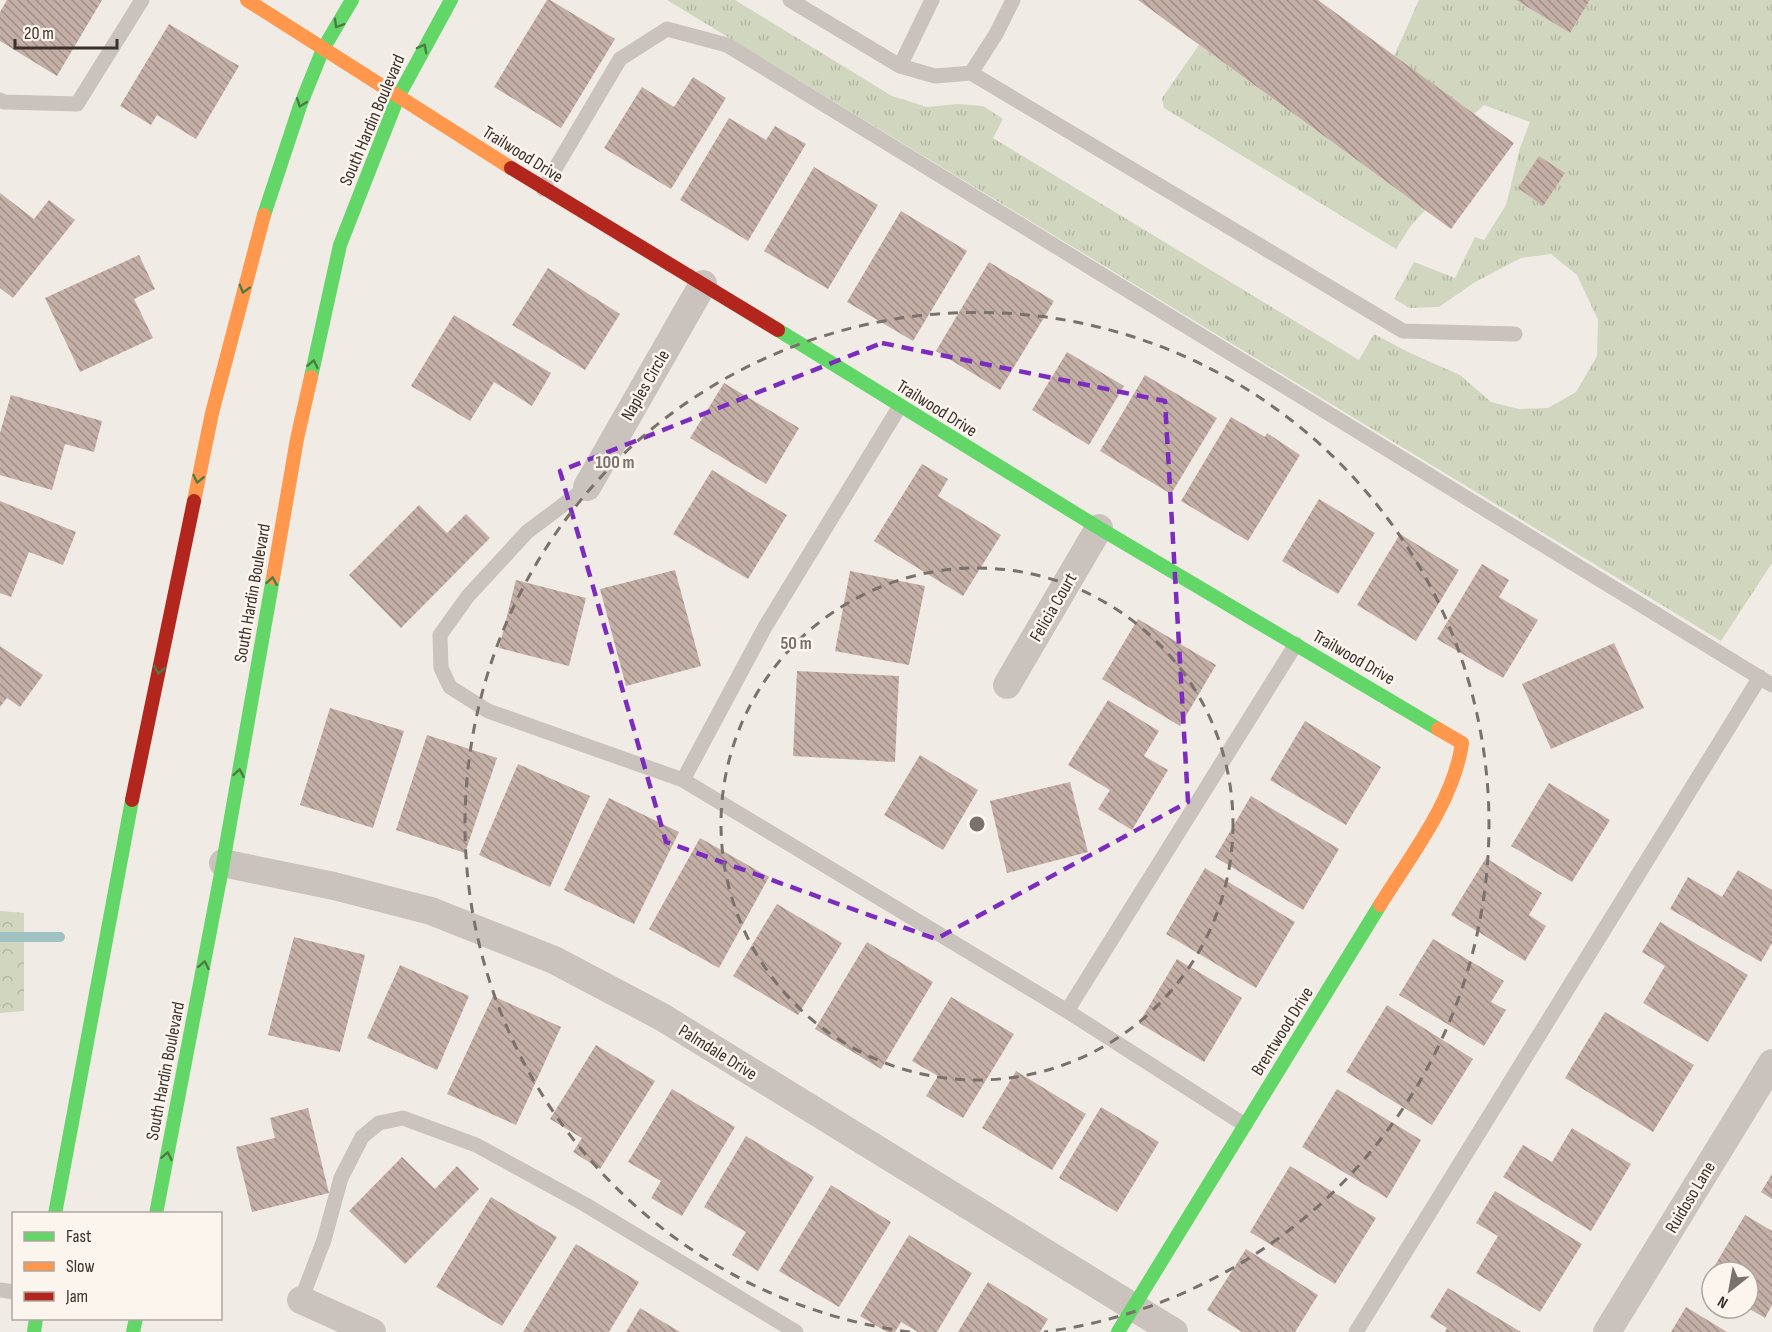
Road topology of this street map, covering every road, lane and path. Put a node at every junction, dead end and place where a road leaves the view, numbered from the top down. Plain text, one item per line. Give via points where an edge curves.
1 (142, 0) edge
2 (247, 0) edge
3 (352, 0) edge
4 (451, 0) edge
5 (790, 0) edge
6 (932, 0) edge
7 (1013, 0) edge
8 (323, 49) junction
9 (900, 66) junction
10 (970, 73) junction
11 (398, 97) junction
12 (0, 100) edge
13 (543, 189) junction
14 (703, 284) junction
15 (1515, 334) dead end
16 (900, 406) junction
17 (587, 487) joint
18 (1099, 528) junction
19 (1296, 644) junction
20 (1766, 681) edge
21 (1007, 685) dead end
22 (1462, 743) joint
23 (682, 780) junction
24 (223, 863) junction
25 (1067, 1011) junction
26 (1772, 1063) edge
27 (1245, 1125) junction
28 (56, 1212) edge
29 (156, 1212) edge
30 (300, 1300) joint
31 (1133, 1308) junction
32 (355, 1328) edge
33 (796, 1332) edge
34 (1118, 1332) edge
35 (1174, 1332) edge
36 (1356, 1332) edge
37 (1607, 1332) edge

1 - 12 lane via 77,104
2 - 8 main road, Trailwood Drive
3 -> 8 main road
11 -> 4 main road, South Hardin Boulevard
5 - 9 lane
6 - 9 lane
7 - 10 lane
8 - 11 main road, Trailwood Drive
8 -> 28 main road via 270,192 212,413 123,843
9 - 10 lane via 935,76
10 - 15 lane via 1403,330
11 - 13 main road, Trailwood Drive
24 -> 11 main road, South Hardin Boulevard via 297,439 337,256
13 - 14 main road, Trailwood Drive
13 - 20 lane via 620,59 667,29 727,45
14 - 16 main road, Trailwood Drive
14 - 17 street, Naples Circle
16 - 18 main road, Trailwood Drive
16 - 23 lane via 765,627
17 - 23 lane via 527,532 468,596 440,635 441,668 450,687 488,711
18 - 19 main road, Trailwood Drive
18 - 21 street, Felicia Court
19 - 22 main road, Trailwood Drive
19 - 25 lane
20 - 36 lane
22 - 27 main road, Brentwood Drive via 1460,763 1450,790
23 - 25 lane
29 -> 24 main road, South Hardin Boulevard
24 - 31 street, Palmdale Drive via 430,910 554,960 662,1017
25 - 27 lane
26 - 37 street, Ruidoso Lane
27 - 31 main road, Brentwood Drive
30 - 32 street
30 - 33 lane via 324,1240 341,1178 362,1137 378,1123 403,1118 476,1145 586,1205
31 - 34 main road, Brentwood Drive
31 - 35 street, Palmdale Drive

